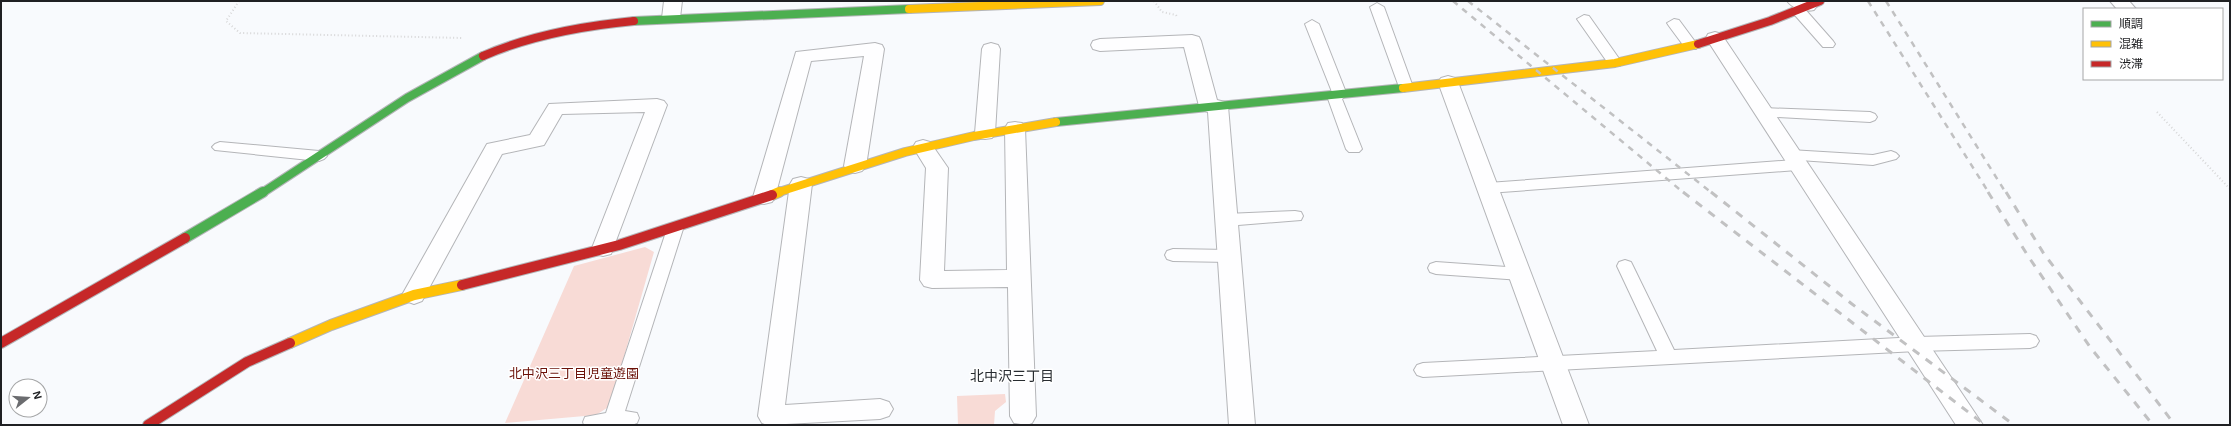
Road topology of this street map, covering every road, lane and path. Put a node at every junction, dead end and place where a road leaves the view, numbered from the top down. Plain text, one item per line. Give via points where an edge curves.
1 (240, 1) edge
2 (1100, 1) edge
3 (1154, 1) edge
4 (1806, 4) edge
5 (1377, 6) dead end
6 (672, 9) edge
7 (1176, 15) dead end
8 (1584, 19) dead end
9 (1674, 23) dead end
10 (1312, 24) dead end
11 (1715, 38) junction
12 (1828, 44) dead end
13 (1100, 45) dead end
14 (1691, 46) junction
15 (501, 47) junction
16 (991, 49) dead end
17 (1615, 63) junction
18 (1448, 82) junction
19 (1406, 87) junction
20 (1337, 96) junction
21 (1213, 106) junction
22 (2157, 112) dead end
23 (1763, 113) junction
24 (1870, 117) dead end
25 (1015, 128) junction
26 (985, 133) junction
27 (220, 147) dead end
28 (924, 147) junction
29 (1354, 149) dead end
30 (319, 156) junction
31 (1891, 156) dead end
32 (1794, 160) junction
33 (854, 166) junction
34 (801, 184) junction
35 (1488, 188) junction
36 (2230, 190) edge
37 (764, 197) junction
38 (1295, 216) dead end
39 (1226, 220) junction
40 (676, 229) junction
41 (604, 248) junction
42 (1173, 255) dead end
43 (1229, 256) junction
44 (1624, 266) dead end
45 (1436, 268) dead end
46 (1521, 274) junction
47 (1019, 278) junction
48 (414, 295) junction
49 (2030, 341) dead end
50 (1, 343) edge
51 (1917, 344) junction
52 (1669, 357) junction
53 (1554, 363) junction
54 (1423, 370) dead end
55 (880, 409) dead end
56 (1023, 416) dead end
57 (592, 422) dead end
58 (148, 425) edge
59 (1242, 425) edge
60 (1576, 425) edge
61 (1970, 425) edge

1 - 15 path via 226,21 240,33 488,39
2 - 6 street
3 - 7 path via 1162,12
4 - 11 street
4 - 12 lane
5 - 19 lane
6 - 15 street via 559,30
8 - 17 lane
9 - 14 lane
10 - 20 lane
11 - 14 street
11 - 23 street
13 - 21 street via 1192,41
14 - 17 street
15 - 30 street via 463,65 407,98
16 - 26 street
17 - 18 street
18 - 19 street
18 - 35 street
19 - 20 street
20 - 21 street
20 - 29 lane
21 - 25 street via 1112,115
21 - 39 street
22 - 36 path
23 - 24 lane
23 - 32 street
25 - 26 street
25 - 47 street
26 - 28 street
27 - 30 lane
28 - 33 street
28 - 47 street via 937,168 932,280
30 - 50 street via 271,188
31 - 32 lane via 1873,160
32 - 35 lane
32 - 51 street
33 - 34 street
33 - 37 street via 875,49 803,56
34 - 37 street
34 - 55 street via 772,416
35 - 46 street
37 - 40 street
38 - 39 lane
39 - 43 street
40 - 41 street
40 - 57 lane via 621,419
41 - 48 street via 521,272
41 - 48 street via 657,105 556,108 537,140 494,150
42 - 43 lane
43 - 59 street
44 - 52 lane
45 - 46 lane
46 - 53 street
47 - 56 street
48 - 58 street via 331,325 248,362
49 - 51 lane
51 - 52 lane
51 - 61 street
52 - 53 lane
53 - 54 lane
53 - 60 street

